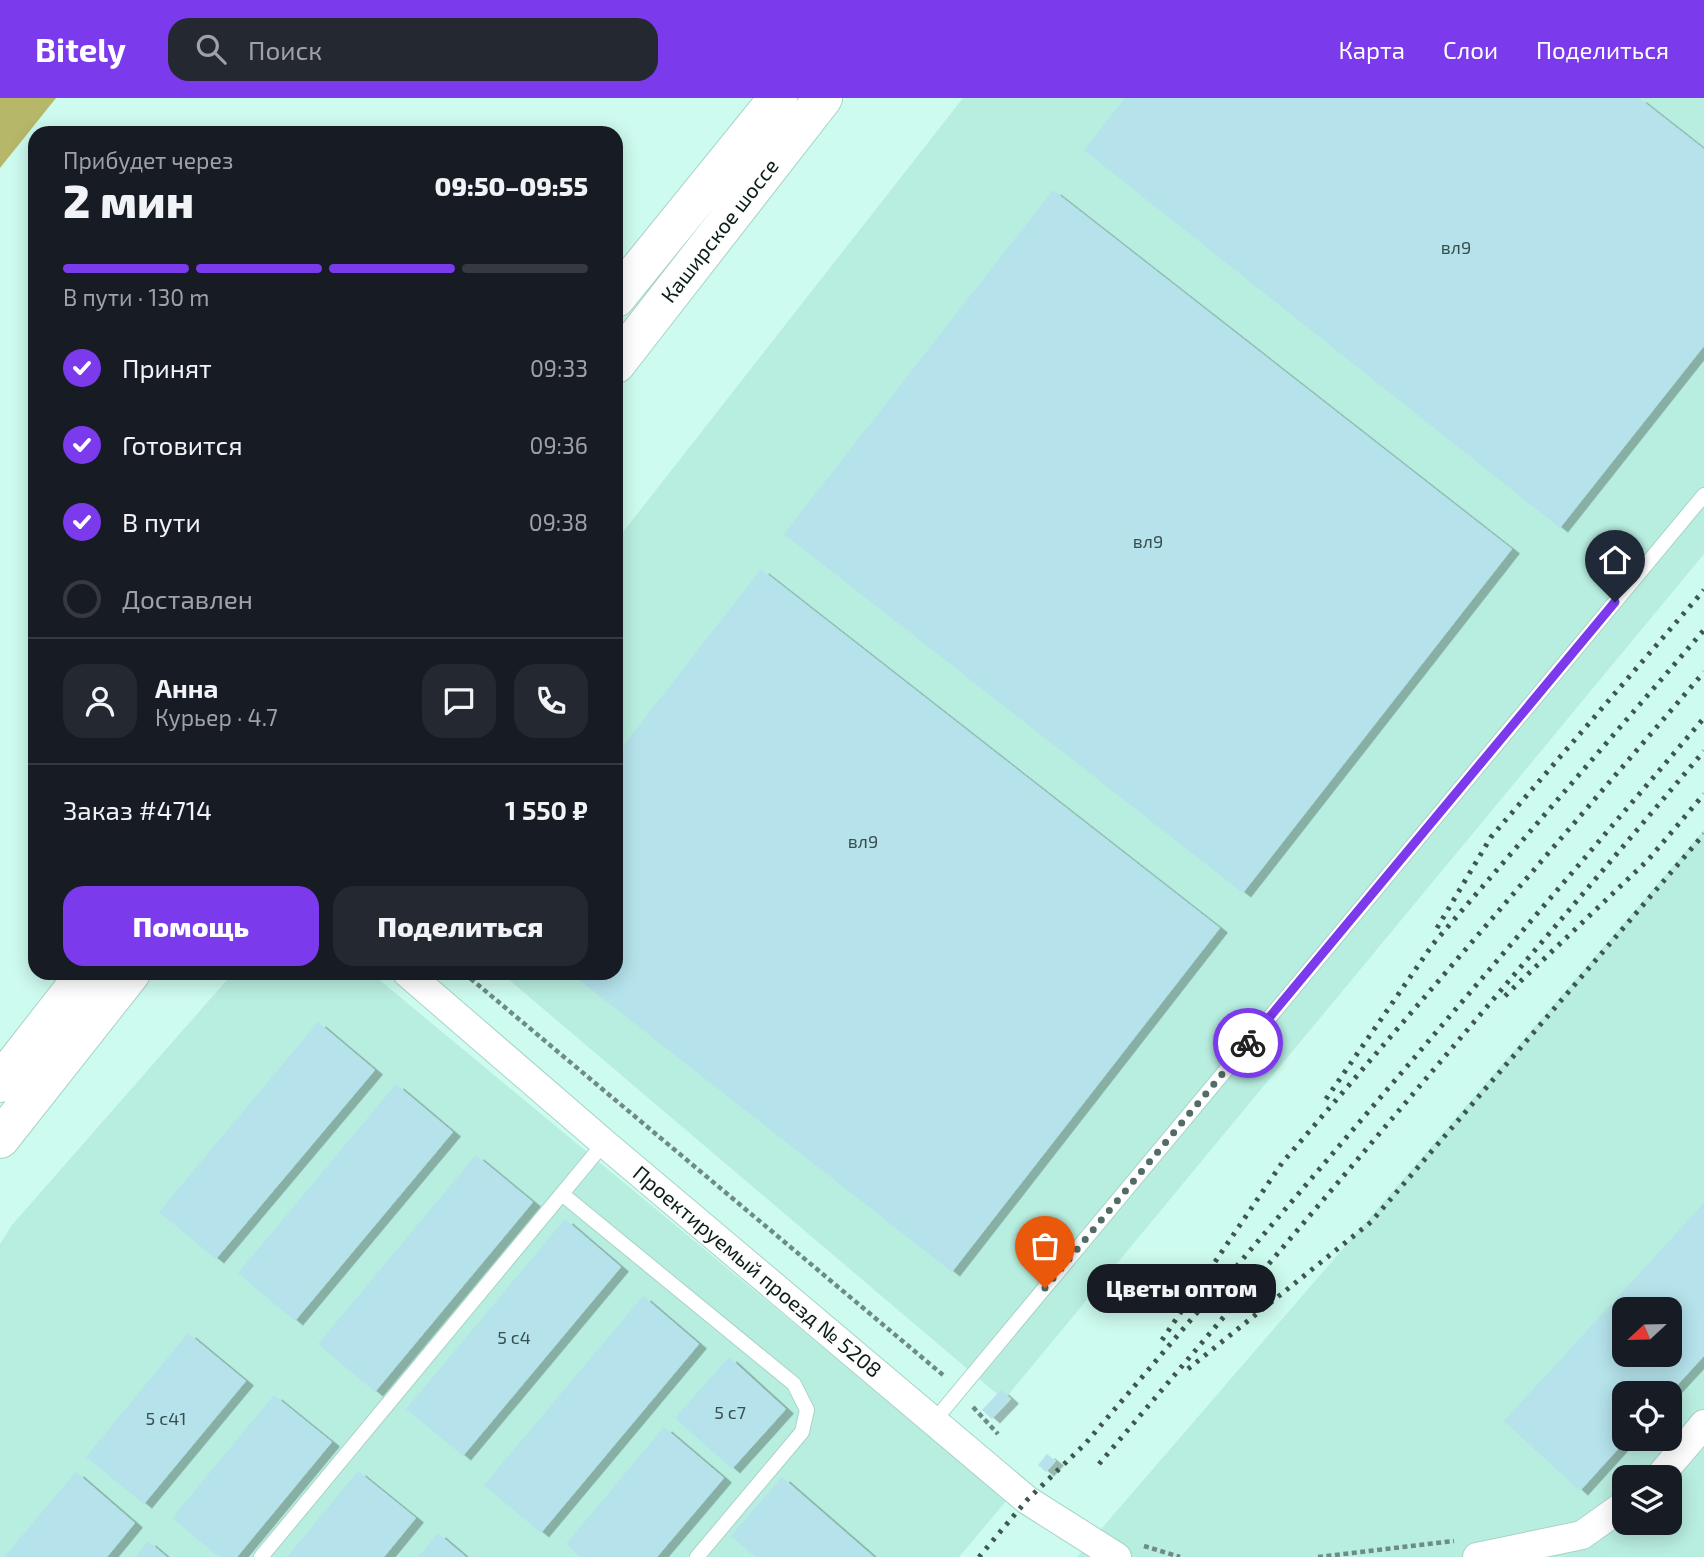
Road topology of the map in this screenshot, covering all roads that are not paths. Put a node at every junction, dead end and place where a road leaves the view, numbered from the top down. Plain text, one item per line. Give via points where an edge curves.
1 (778, 98) edge
2 (823, 98) edge
3 (623, 289) edge
4 (623, 355) edge
5 (1704, 495) edge
6 (81, 980) edge
7 (125, 980) edge
8 (415, 980) edge
9 (0, 1083) edge
10 (0, 1139) edge
11 (604, 1143) junction
12 (562, 1194) junction
13 (934, 1422) junction
14 (1704, 1424) edge
15 (1669, 1465) edge
16 (1612, 1514) edge
17 (261, 1557) edge
18 (696, 1557) edge
19 (1117, 1557) edge
20 (1477, 1557) edge

1 - 3 main road, Каширское шоссе
2 - 4 main road, Каширское шоссе
5 - 13 lane
6 - 9 main road
7 - 10 main road
8 - 11 street, Проектируемый проезд № 5208
11 - 12 lane
11 - 13 street, Проектируемый проезд № 5208
12 - 17 lane
12 - 18 lane via 794,1384 807,1410 802,1432
13 - 19 street, Проектируемый проезд № 5208 via 1027,1500
14 - 15 street
16 - 20 street via 1582,1535

